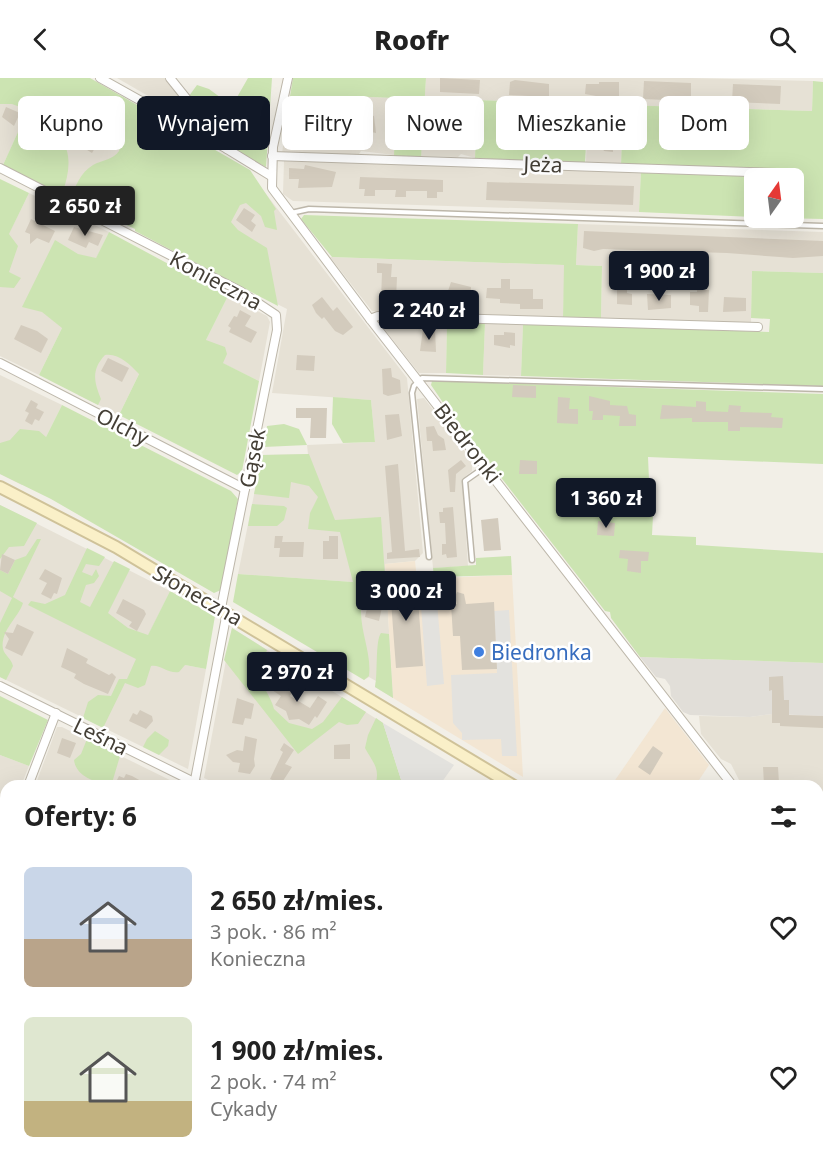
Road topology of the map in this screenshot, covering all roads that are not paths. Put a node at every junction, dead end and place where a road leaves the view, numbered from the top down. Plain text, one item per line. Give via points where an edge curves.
1 (100, 78) edge
2 (170, 78) edge
3 (288, 78) edge
4 (184, 96) edge
5 (137, 99) edge
6 (229, 150) edge
7 (272, 156) junction
8 (0, 168) edge
9 (744, 171) edge
10 (271, 176) junction
11 (290, 213) junction
12 (823, 226) edge
13 (271, 310) joint
14 (370, 319) junction
15 (758, 327) dead end
16 (0, 363) edge
17 (419, 380) junction
18 (823, 389) edge
19 (485, 466) junction
20 (0, 487) edge
21 (245, 489) junction
22 (429, 557) dead end
23 (472, 560) dead end
24 (224, 610) junction
25 (0, 686) edge
26 (56, 713) junction
27 (30, 780) edge
28 (187, 780) edge
29 (198, 780) edge
30 (504, 780) edge
31 (729, 780) edge

1 - 5 street
2 - 4 street
3 - 7 street, Biedronki
6 - 10 street
7 - 9 street, Jeża
7 - 10 street, Biedronki
8 - 13 street, Konieczna
10 - 11 street, Biedronki via 272,188
11 - 12 lane via 309,209
11 - 14 street, Biedronki
13 - 21 street, Gąsek via 278,318 277,330
14 - 15 street via 378,316
14 - 17 street, Biedronki
16 - 21 street, Olchy
17 - 18 lane via 425,376
17 - 19 street, Biedronki
17 - 22 lane via 412,393
19 - 23 lane via 465,481
19 - 31 street, Biedronki
20 - 24 main road, Słoneczna via 83,528
21 - 24 street, Gąsek
24 - 29 street, Gąsek
24 - 30 main road, Słoneczna
25 - 26 street, Leśna
26 - 27 street
26 - 28 street, Leśna

